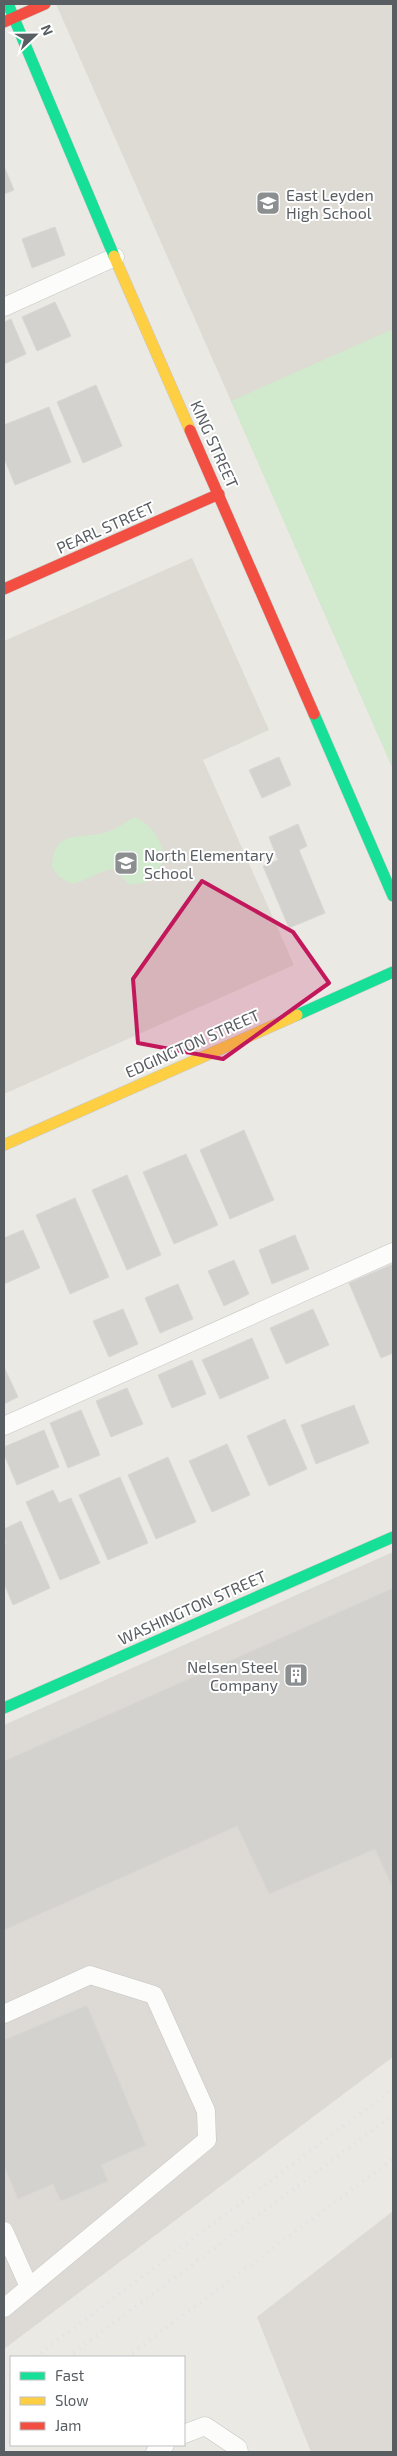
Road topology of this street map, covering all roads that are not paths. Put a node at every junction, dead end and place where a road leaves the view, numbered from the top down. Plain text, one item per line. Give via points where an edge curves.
1 (8, 4) edge
2 (45, 4) edge
3 (9, 20) edge
4 (115, 257) junction
5 (4, 307) edge
6 (219, 494) junction
7 (4, 589) edge
8 (393, 896) edge
9 (393, 972) edge
10 (4, 1145) edge
11 (393, 1252) edge
12 (4, 1426) edge
13 (393, 1537) edge
14 (4, 1708) edge
15 (4, 2014) edge
16 (4, 2231) edge
17 (29, 2288) junction
18 (4, 2308) edge
19 (185, 2434) edge
20 (239, 2452) edge

1 - 3 street, KING STREET
2 - 3 street
3 - 4 street, KING STREET
4 - 5 lane
4 - 6 street, KING STREET
6 - 7 street, PEARL STREET
6 - 8 street, KING STREET
9 - 10 street, EDGINGTON STREET
11 - 12 lane
13 - 14 street, WASHINGTON STREET
15 - 17 lane via 90,1975 154,1995 206,2111 208,2140
16 - 17 lane
17 - 18 lane
19 - 20 lane via 205,2426 238,2448

